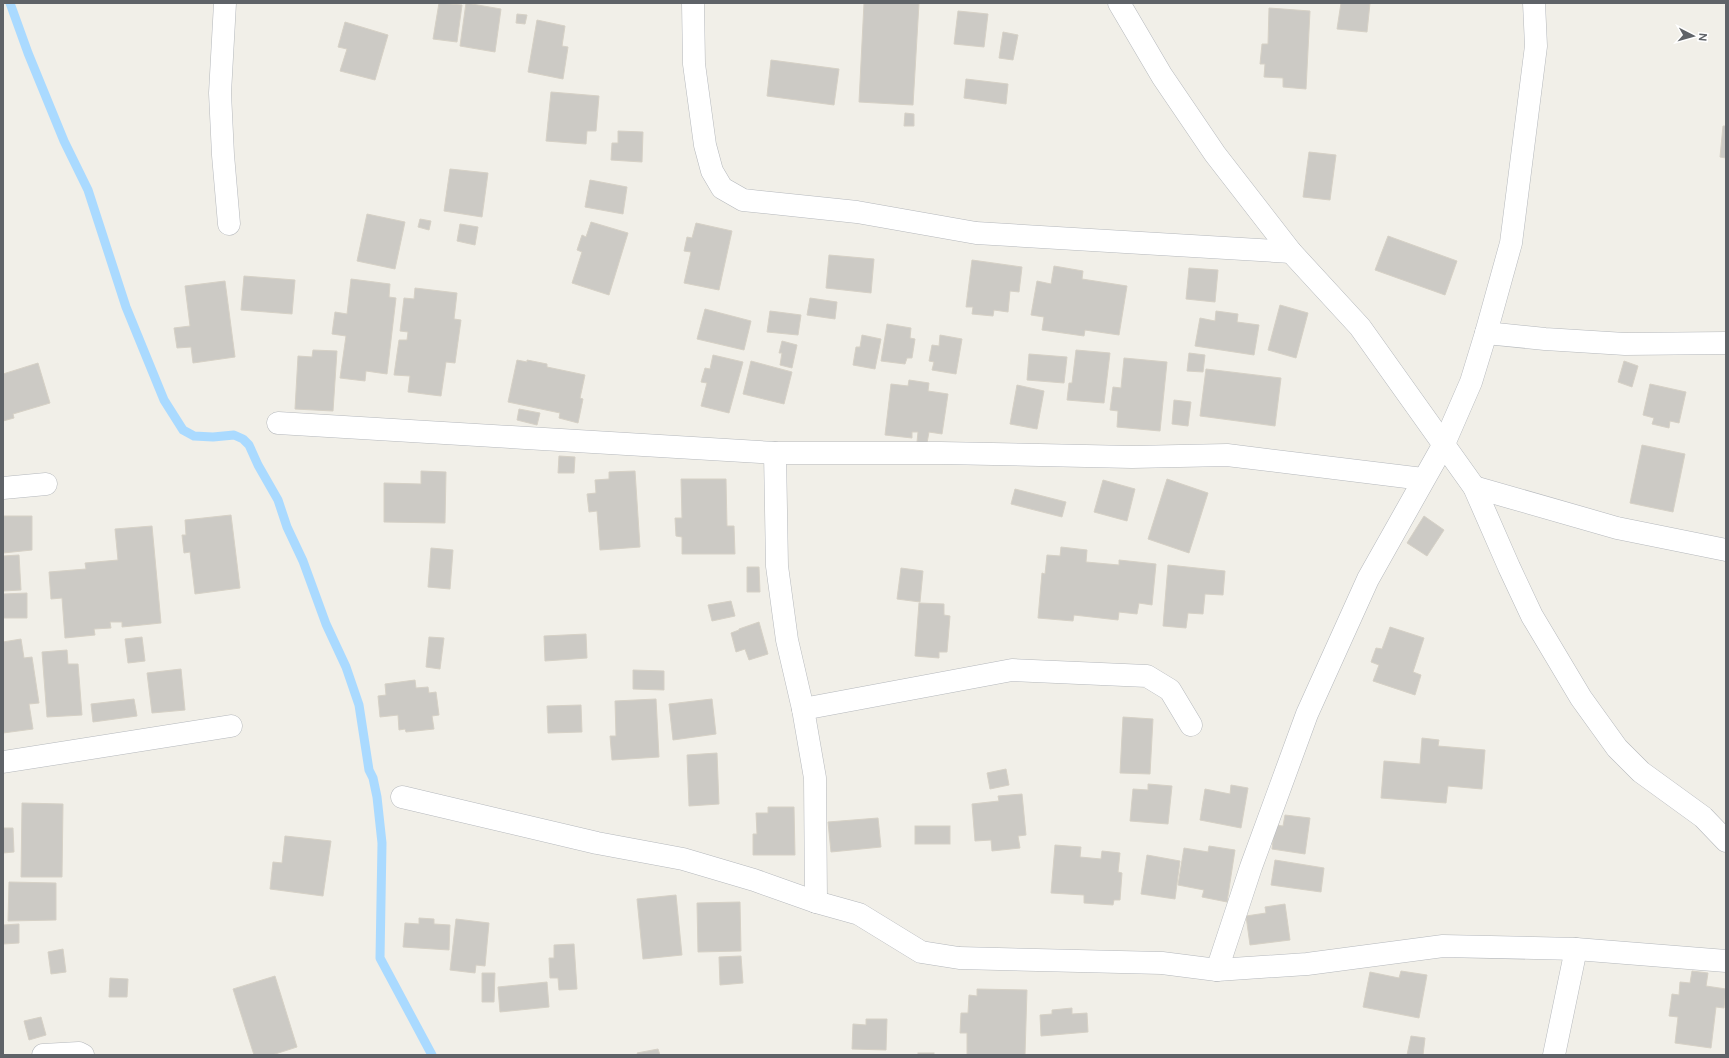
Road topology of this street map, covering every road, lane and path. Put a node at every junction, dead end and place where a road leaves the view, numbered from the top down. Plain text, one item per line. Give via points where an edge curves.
1 (225, 3) edge
2 (693, 3) edge
3 (1119, 3) edge
4 (1534, 3) edge
5 (229, 224) dead end
6 (1291, 252) junction
7 (1486, 333) junction
8 (1726, 343) edge
9 (278, 423) dead end
10 (1444, 444) junction
11 (775, 453) junction
12 (1423, 479) junction
13 (46, 484) dead end
14 (1474, 487) junction
15 (3, 488) edge
16 (1726, 550) edge
17 (803, 709) junction
18 (1191, 725) dead end
19 (232, 726) dead end
20 (3, 762) edge
21 (402, 797) dead end
22 (1726, 841) edge
23 (816, 902) junction
24 (1576, 949) junction
25 (1726, 961) edge
26 (1217, 970) junction
27 (43, 1055) edge
28 (83, 1055) edge
29 (1554, 1055) edge

1 - 5 street via 220,93
2 - 6 street via 694,64 710,165 722,188 743,200 857,212 976,233
3 - 6 street via 1162,76 1215,154
4 - 7 street via 1536,46 1511,243
6 - 10 street via 1360,327
7 - 8 street via 1545,340 1625,344
7 - 10 street via 1471,382
9 - 11 street
10 - 12 street
10 - 14 street
11 - 12 street via 1132,457 1227,455
11 - 17 street via 777,566 786,640
12 - 26 street via 1368,579 1306,714
13 - 15 street
14 - 16 street via 1617,528
14 - 22 street via 1532,616 1581,698 1617,748 1636,767 1703,817
17 - 18 street via 1012,670 1147,676 1170,690
17 - 23 street via 815,778
19 - 20 street
21 - 23 street via 598,844 683,859
23 - 26 street via 859,914 921,952 959,958 1162,963
24 - 25 street
24 - 26 street via 1444,946 1307,964
24 - 29 street
27 - 28 street

